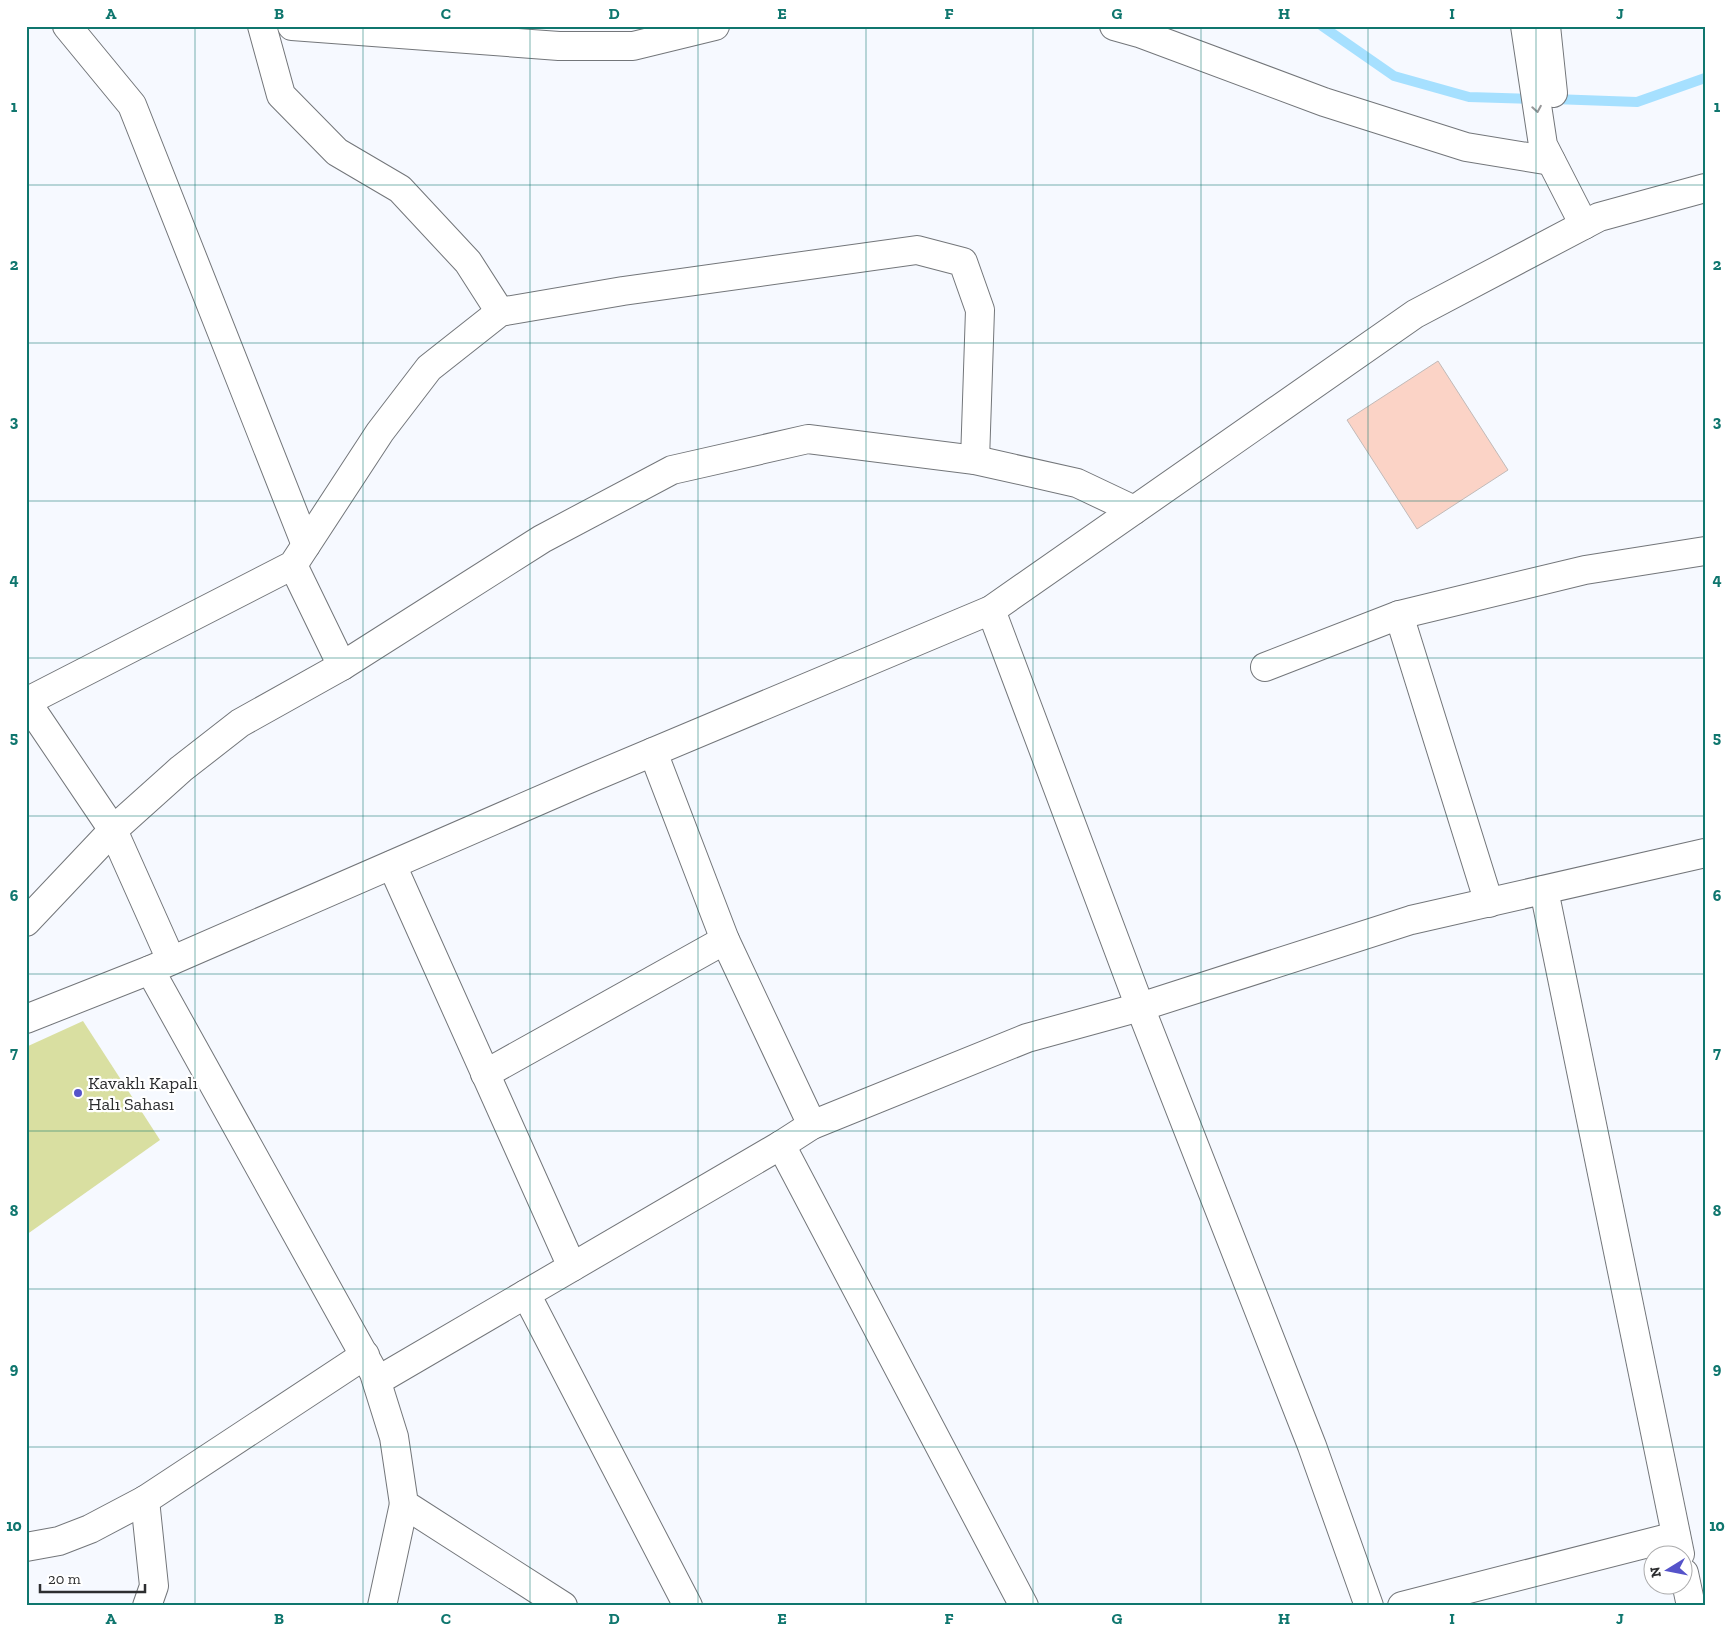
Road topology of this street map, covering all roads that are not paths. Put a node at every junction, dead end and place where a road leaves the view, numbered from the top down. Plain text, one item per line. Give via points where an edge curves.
1 (67, 26) edge
2 (262, 26) edge
3 (292, 26) edge
4 (715, 26) edge
5 (1114, 26) edge
6 (1525, 26) edge
7 (1546, 26) edge
8 (1540, 74) junction
9 (1552, 150) junction
10 (1705, 188) edge
11 (1591, 221) junction
12 (500, 312) junction
13 (975, 460) junction
14 (1134, 510) junction
15 (1705, 551) edge
16 (299, 555) junction
17 (991, 610) junction
18 (1398, 615) junction
19 (342, 666) junction
20 (1265, 667) dead end
21 (26, 701) edge
22 (653, 752) junction
23 (113, 830) junction
24 (1705, 852) edge
25 (392, 865) junction
26 (1544, 890) junction
27 (1488, 903) junction
28 (26, 922) edge
29 (725, 940) junction
30 (160, 965) junction
31 (1140, 1008) junction
32 (26, 1019) edge
33 (485, 1074) junction
34 (812, 1125) junction
35 (782, 1145) junction
36 (572, 1267) junction
37 (526, 1294) junction
38 (365, 1355) junction
39 (377, 1381) junction
40 (145, 1500) junction
41 (404, 1504) junction
42 (1678, 1544) edge
43 (26, 1547) edge
44 (1644, 1553) edge
45 (148, 1606) edge
46 (382, 1606) edge
47 (563, 1606) edge
48 (688, 1606) edge
49 (1024, 1606) edge
50 (1369, 1606) edge
51 (1402, 1606) edge

1 - 16 street via 132,105
2 - 12 street via 282,95 337,152 400,190 468,262
3 - 4 street via 558,46 633,46
5 - 9 street via 1324,102 1466,148
6 - 8 street
7 - 8 street
8 - 9 street
9 - 11 street
10 - 11 street
11 - 14 street via 1415,314
12 - 13 street via 623,291 917,250 963,262 980,310
12 - 16 street via 429,368 380,432
13 - 14 street via 1077,483
13 - 19 street via 808,438 672,470 542,539
14 - 17 street
15 - 18 street via 1585,570
16 - 19 street
16 - 21 street
17 - 22 street
17 - 31 street
18 - 20 street
18 - 27 street
19 - 23 street via 240,723 181,769
21 - 23 street
22 - 25 street
22 - 29 street
23 - 28 street
23 - 30 street
24 - 26 street
25 - 30 street
25 - 33 street
26 - 27 street
26 - 42 street
27 - 31 street via 1411,920
29 - 33 street
29 - 34 street
30 - 32 street
30 - 38 street
31 - 34 street via 1027,1038
31 - 50 street via 1312,1446
33 - 36 street
34 - 35 street
35 - 36 street
35 - 49 street
36 - 37 street
37 - 39 street
37 - 48 street
38 - 39 street
38 - 40 street
39 - 41 street via 394,1437
40 - 43 street via 90,1529 59,1541
40 - 45 street via 154,1586
41 - 46 street
41 - 47 street
44 - 51 street

